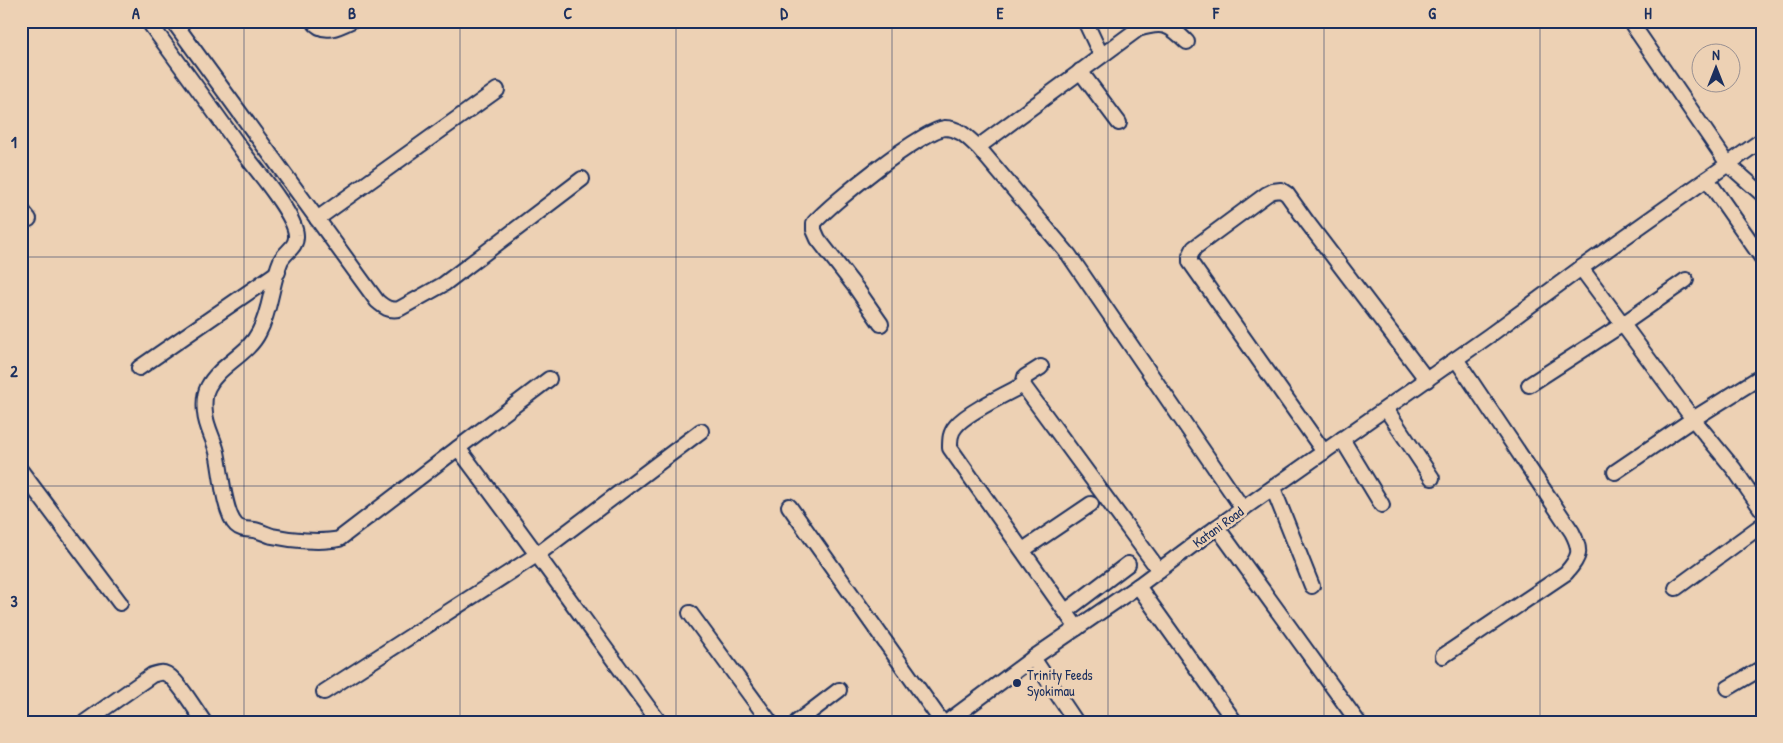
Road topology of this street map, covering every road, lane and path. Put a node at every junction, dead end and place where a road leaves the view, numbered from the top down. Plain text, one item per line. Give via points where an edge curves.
1 (148, 21) edge
2 (172, 21) edge
3 (313, 21) edge
4 (351, 21) edge
5 (1086, 21) edge
6 (1630, 21) edge
7 (1187, 42) dead end
8 (1101, 55) junction
9 (1080, 71) junction
10 (497, 90) dead end
11 (1119, 123) dead end
12 (1762, 140) edge
13 (978, 147) junction
14 (1728, 164) junction
15 (582, 179) dead end
16 (1707, 179) junction
17 (1762, 194) edge
18 (317, 219) junction
19 (1762, 258) edge
20 (1581, 268) junction
21 (278, 272) junction
22 (1686, 280) dead end
23 (880, 324) dead end
24 (1624, 324) junction
25 (1456, 359) junction
26 (1041, 367) dead end
27 (139, 368) dead end
28 (1762, 376) edge
29 (549, 379) dead end
30 (1427, 380) junction
31 (1023, 385) junction
32 (1529, 385) dead end
33 (1386, 409) junction
34 (1693, 419) junction
35 (702, 431) dead end
36 (1342, 439) junction
37 (458, 448) junction
38 (1324, 452) junction
39 (21, 471) edge
40 (1615, 472) dead end
41 (1432, 478) dead end
42 (1273, 488) junction
43 (1091, 504) dead end
44 (789, 506) dead end
45 (1382, 506) dead end
46 (1243, 509) junction
47 (1762, 510) edge
48 (1762, 525) edge
49 (1217, 527) junction
50 (1023, 550) junction
51 (538, 554) junction
52 (1128, 564) dead end
53 (1159, 570) junction
54 (1138, 586) junction
55 (1312, 586) dead end
56 (1676, 588) dead end
57 (120, 603) dead end
58 (1066, 611) junction
59 (690, 613) dead end
60 (1077, 628) junction
61 (1443, 656) dead end
62 (1033, 658) junction
63 (1762, 668) edge
64 (1728, 688) dead end
65 (839, 690) dead end
66 (324, 692) dead end
67 (85, 722) edge
68 (204, 722) edge
69 (659, 722) edge
70 (770, 722) edge
71 (796, 722) edge
72 (942, 722) edge
73 (948, 722) edge
74 (1076, 722) edge
75 (1236, 722) edge
76 (1358, 722) edge

1 - 21 street via 293,222 296,241 282,259
2 - 18 street
3 - 4 street via 322,29
5 - 8 street
6 - 14 street
7 - 8 street via 1173,28 1154,24 1138,29
8 - 9 street
9 - 11 street
9 - 13 street
10 - 18 street
12 - 14 street, Katani Road
13 - 23 street via 960,131 946,128 930,132 856,185 814,223 818,239
13 - 46 street via 1069,255
14 - 16 street, Katani Road
14 - 17 street
15 - 18 street via 444,284 393,310 377,301
16 - 19 street
16 - 20 street, Katani Road
20 - 24 street
20 - 25 street, Katani Road
21 - 27 street
21 - 37 street via 259,333 214,378 205,396 205,416 217,451 228,509 238,526 295,540 339,539
22 - 24 street
24 - 32 street
24 - 34 street
25 - 30 street, Katani Road
25 - 61 street via 1572,532 1579,554 1566,573
26 - 31 street via 1025,377
28 - 34 street
29 - 37 street
30 - 33 street, Katani Road
30 - 38 street via 1287,194 1281,190 1267,194 1194,248 1190,262
31 - 50 street via 965,417 950,436 950,448
31 - 53 street
33 - 36 street, Katani Road
33 - 41 street
34 - 40 street
34 - 47 street
35 - 51 street
36 - 38 street, Katani Road
36 - 45 street
37 - 51 street
38 - 42 street, Katani Road
39 - 57 street
42 - 46 street, Katani Road
42 - 55 street
43 - 50 street
44 - 72 street
46 - 49 street, Katani Road
48 - 56 street
49 - 53 street, Katani Road
49 - 76 street
50 - 58 street
51 - 66 street
51 - 69 street
52 - 58 street
53 - 54 street, Katani Road
54 - 60 street, Katani Road
54 - 75 street
58 - 60 street
59 - 70 street
60 - 62 street, Katani Road
62 - 73 street, Katani Road
62 - 74 street
63 - 64 street
65 - 71 street
67 - 68 street via 152,675 162,673 176,684

